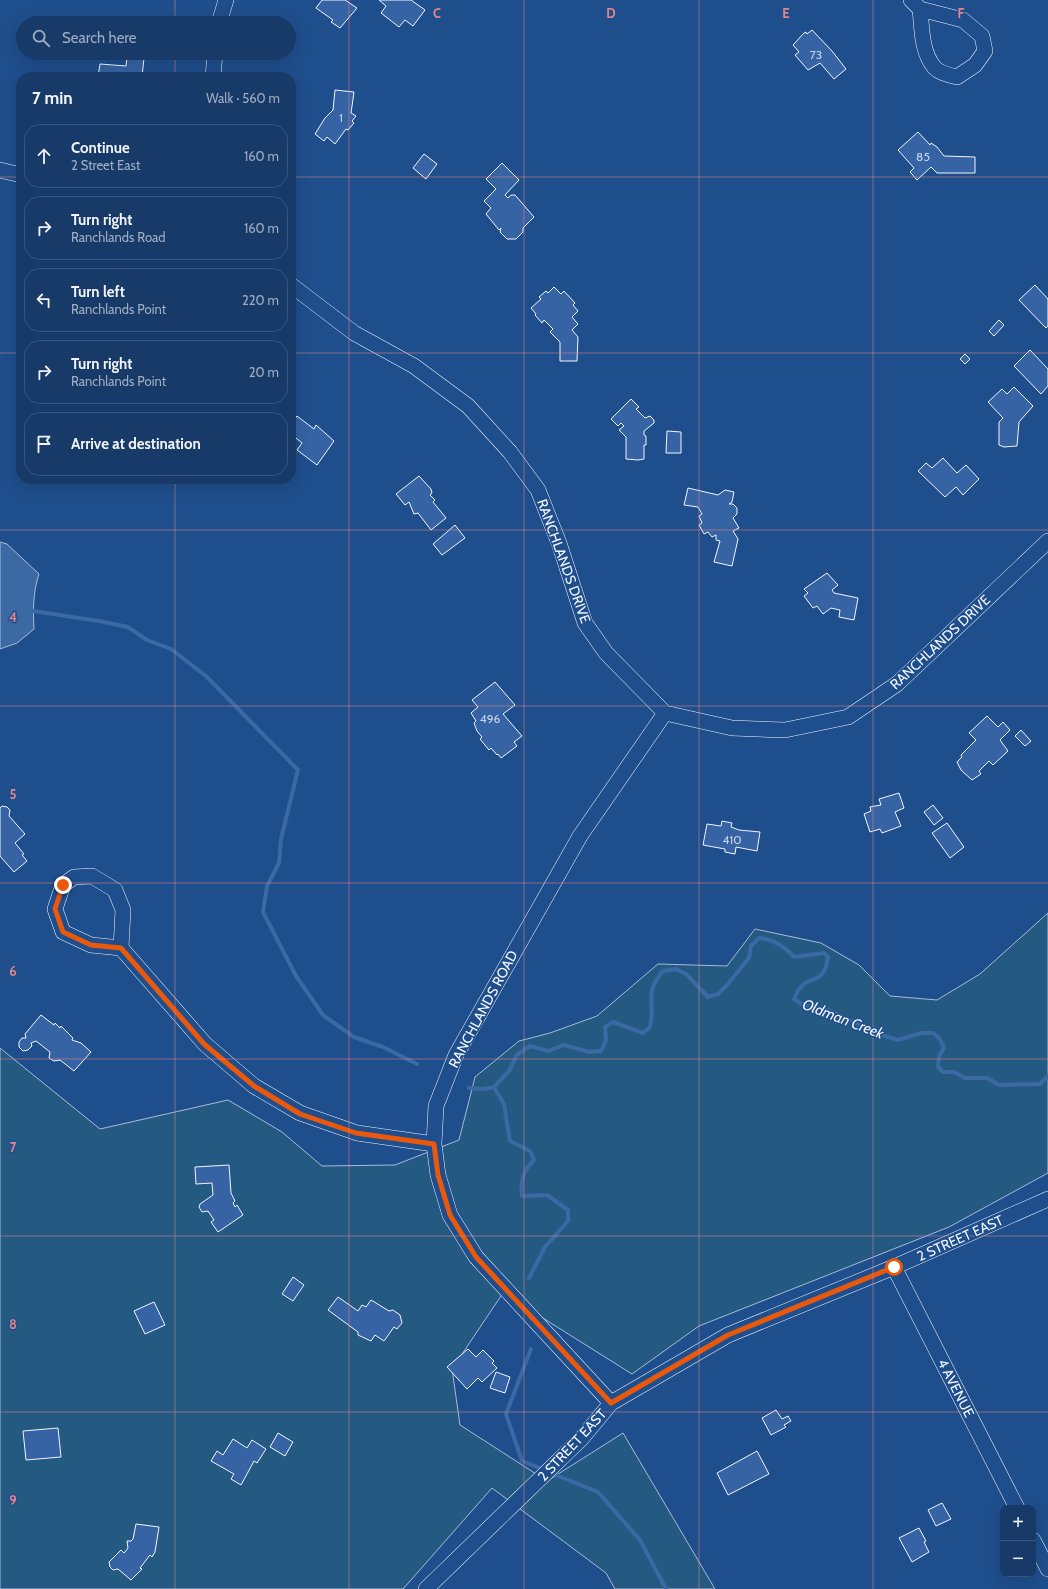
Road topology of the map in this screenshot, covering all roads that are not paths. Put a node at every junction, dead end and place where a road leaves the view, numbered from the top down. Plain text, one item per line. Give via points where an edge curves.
1 (226, 0) edge
2 (916, 4) edge
3 (221, 16) edge
4 (214, 60) edge
5 (213, 72) edge
6 (0, 170) edge
7 (16, 174) edge
8 (296, 289) edge
9 (1048, 541) edge
10 (665, 713) junction
11 (121, 948) junction
12 (434, 1144) junction
13 (1048, 1198) edge
14 (894, 1267) junction
15 (611, 1403) junction
16 (1015, 1505) edge
17 (1034, 1541) edge
18 (1048, 1569) edge
19 (426, 1589) edge

1 - 3 street
2 - 2 street via 924,44 934,67 945,74 957,76 974,65 985,51 982,36 963,20
4 - 5 street
6 - 7 street
8 - 10 street, RANCHLANDS DRIVE via 354,333 414,366 468,406 510,452 538,490 559,542 585,623 606,653
9 - 10 street, RANCHLANDS DRIVE via 897,684 848,717 785,730 732,728
10 - 12 street, RANCHLANDS ROAD via 580,836 456,1055 436,1106
11 - 11 street via 123,910 115,890 92,876 74,877 63,885 55,909 63,932 91,945
11 - 12 street via 204,1044 254,1086 300,1114 356,1133
12 - 15 street, RANCHLANDS ROAD via 438,1175 450,1215 476,1257
13 - 14 street, 2 STREET EAST
14 - 15 street, 2 STREET EAST via 728,1335
14 - 16 street, 4 AVENUE
15 - 19 street, 2 STREET EAST via 582,1438
17 - 18 street

